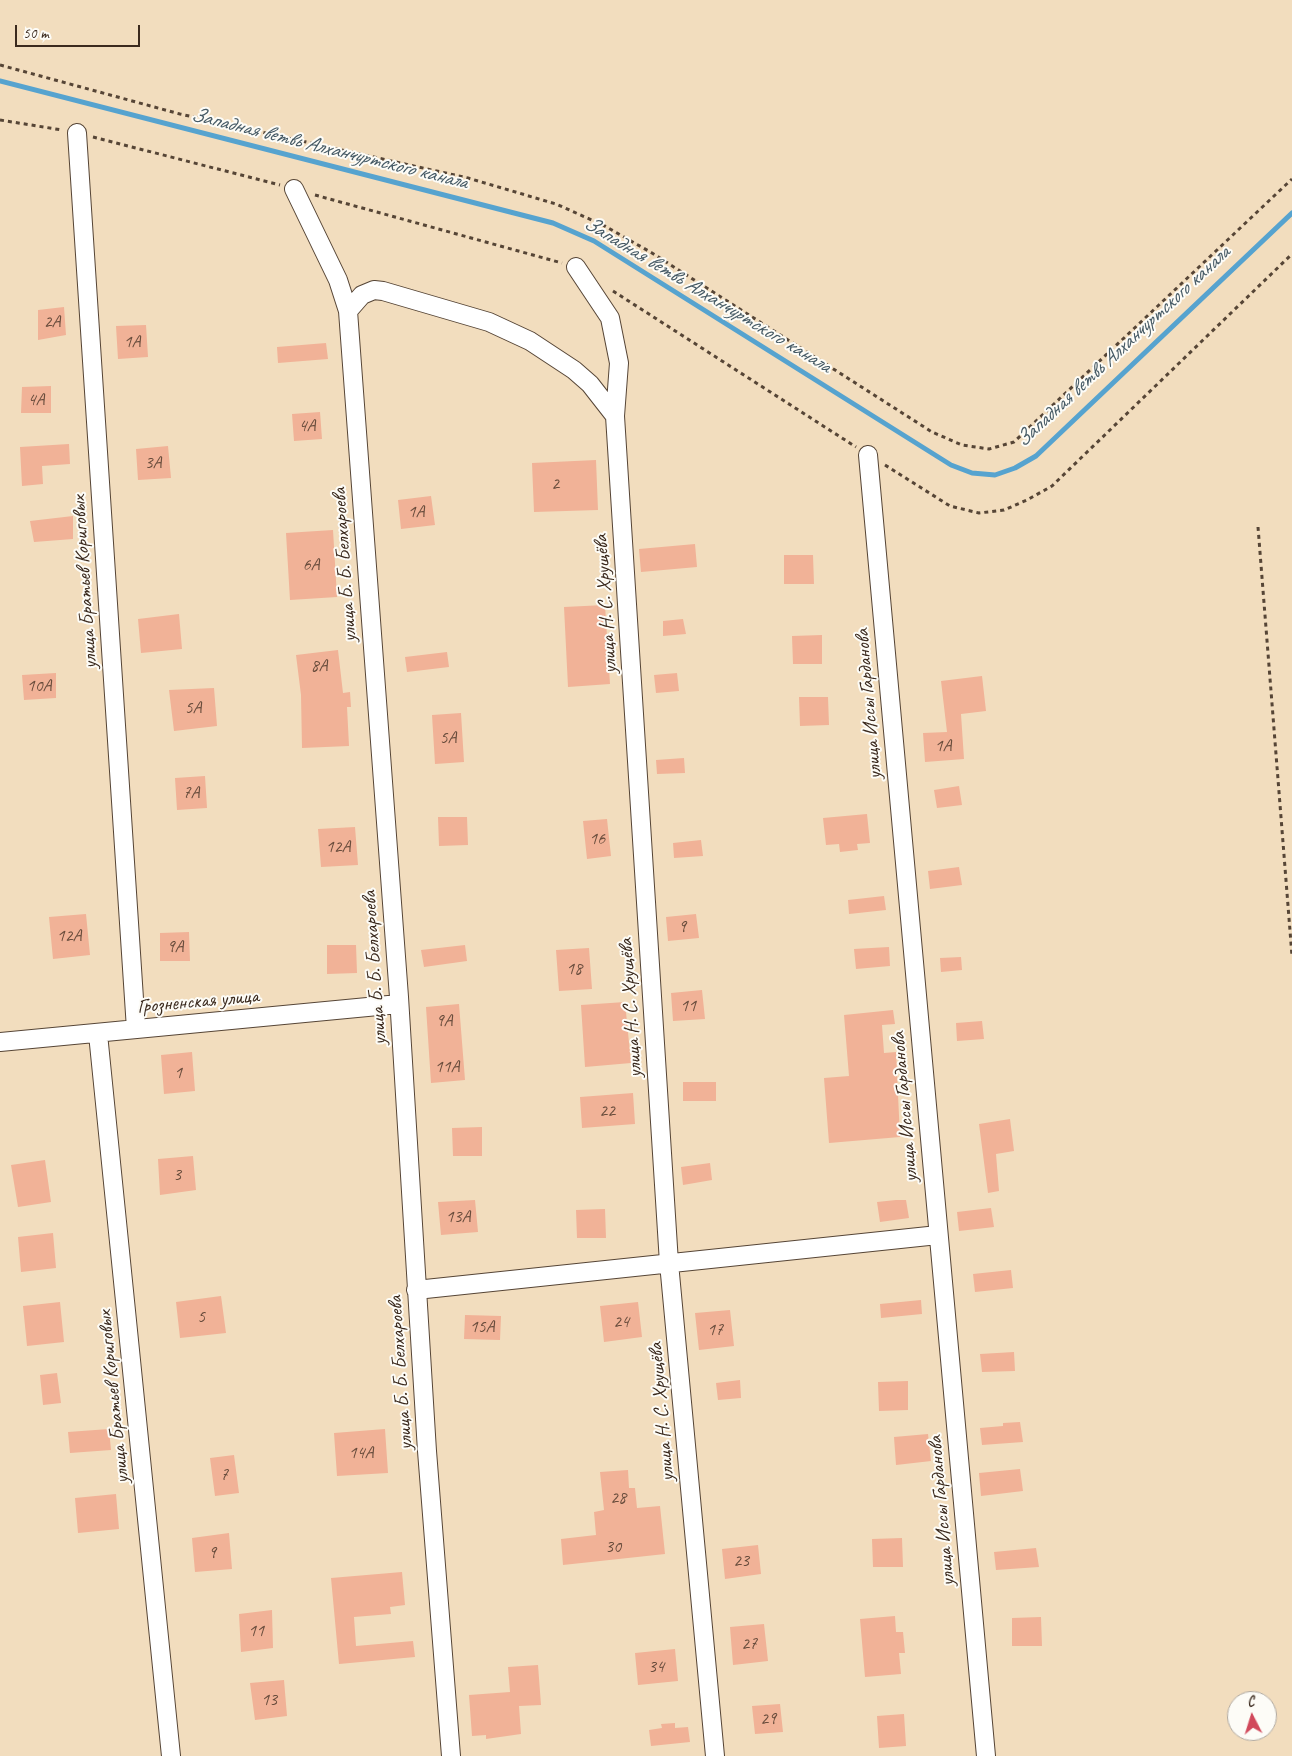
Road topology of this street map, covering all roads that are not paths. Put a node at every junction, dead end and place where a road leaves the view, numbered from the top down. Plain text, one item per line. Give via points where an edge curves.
1 (77, 133) road end
2 (294, 189) road end
3 (576, 267) road end
4 (348, 311) junction
5 (615, 416) junction
6 (868, 455) road end
7 (399, 1004) junction
8 (136, 1029) junction
9 (98, 1034) junction
10 (0, 1042) edge
11 (938, 1236) junction
12 (669, 1263) junction
13 (416, 1290) junction
14 (171, 1756) edge
15 (451, 1756) edge
16 (715, 1756) edge
17 (986, 1756) edge

1 - 8 street, улица Братьев Кориговых
2 - 4 street, улица Б. Б. Белхароева via 338,280
3 - 5 street, улица Н. С. Хрущёва via 610,318 619,363
4 - 5 street via 362,295 383,290 489,322 530,341 574,370 590,384
4 - 7 street, улица Б. Б. Белхароева
5 - 12 street, улица Н. С. Хрущёва
6 - 11 street, улица Иссы Гарданова
7 - 8 street, Грозненская улица
7 - 13 street, улица Б. Б. Белхароева
8 - 9 street, Грозненская улица
9 - 10 street, Грозненская улица
9 - 14 street, улица Братьев Кориговых
11 - 12 street
11 - 17 street, улица Иссы Гарданова
12 - 13 street
12 - 16 street, улица Н. С. Хрущёва
13 - 15 street, улица Б. Б. Белхароева

